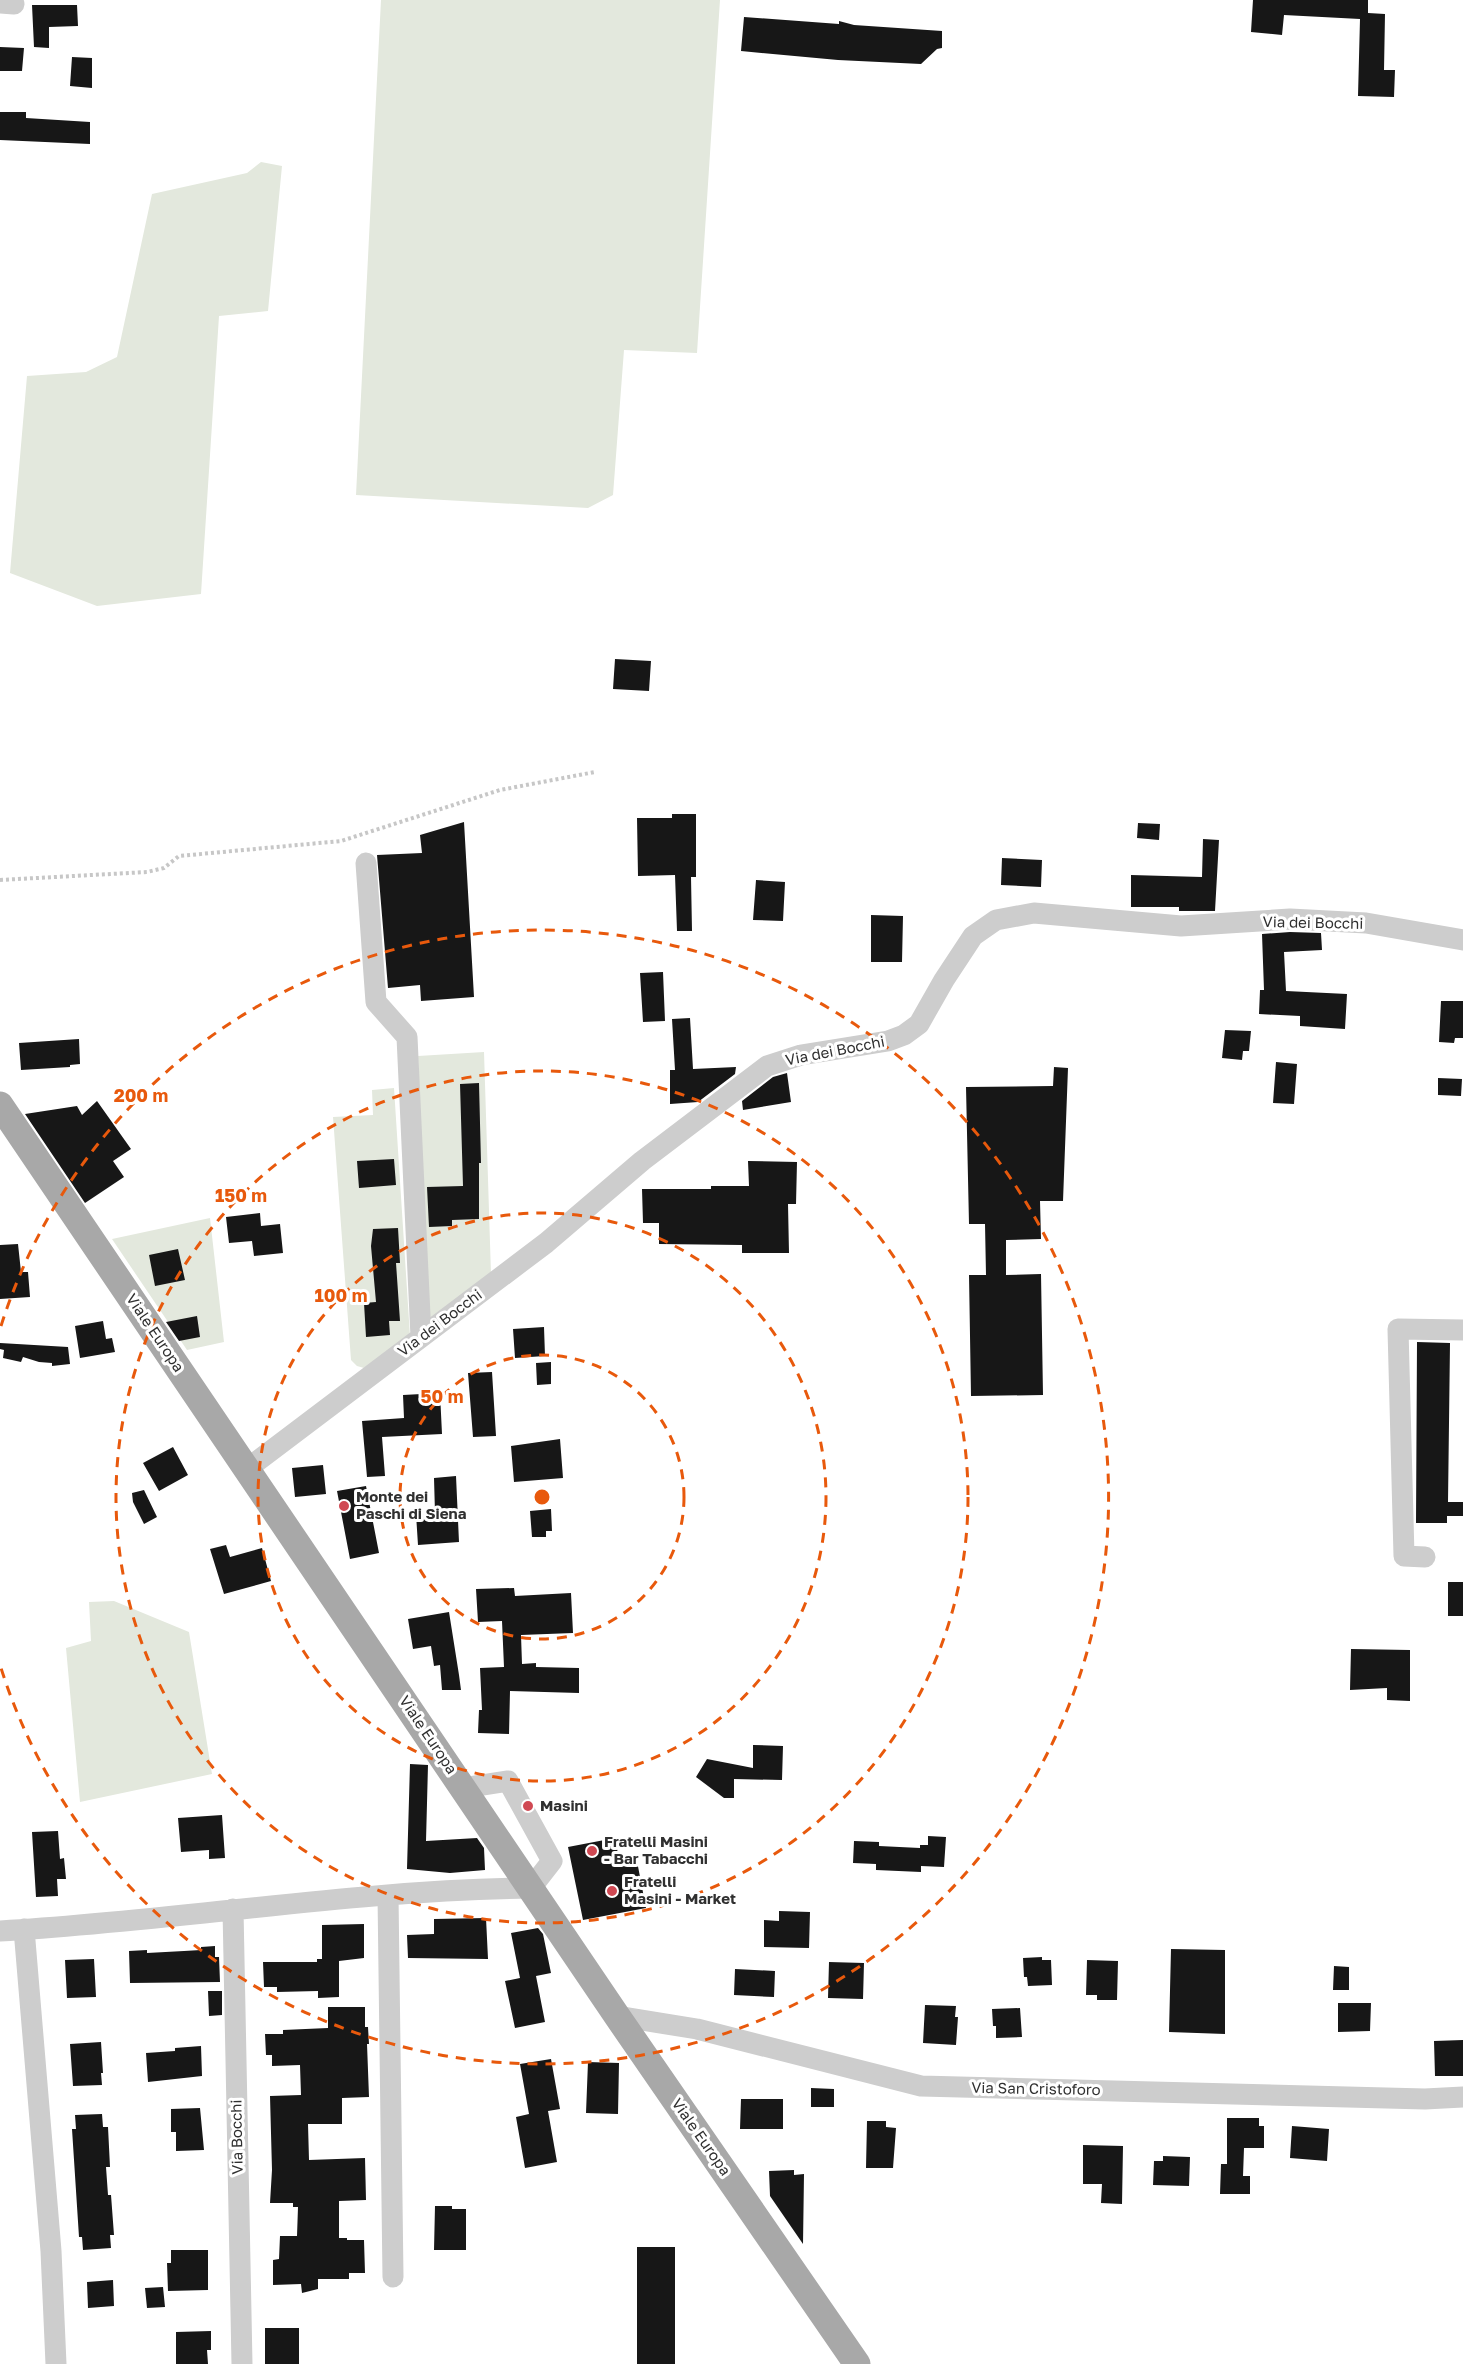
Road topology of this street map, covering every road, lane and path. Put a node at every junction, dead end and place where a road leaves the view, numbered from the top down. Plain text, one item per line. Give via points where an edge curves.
1 (595, 772) dead end
2 (366, 863) dead end
3 (0, 880) edge
4 (1463, 940) edge
5 (0, 1106) edge
6 (1463, 1330) edge
7 (421, 1337) junction
8 (247, 1469) junction
9 (1425, 1557) dead end
10 (463, 1788) junction
11 (531, 1888) junction
12 (388, 1895) junction
13 (233, 1909) junction
14 (24, 1929) junction
15 (0, 1931) edge
16 (617, 2016) junction
17 (1463, 2097) edge
18 (393, 2277) dead end
19 (56, 2364) edge
20 (242, 2364) edge
21 (857, 2364) edge

1 - 3 path via 500,790 341,841 179,856 164,868 147,872
2 - 7 street via 376,1002 407,1037
4 - 7 street, Via dei Bocchi via 1366,923 1301,920 1181,926 1034,913 996,920 974,936 919,1024 904,1035 801,1055 767,1066 642,1161 546,1243
5 - 8 main road, Viale Europa
6 - 9 street via 1398,1329 1404,1556
7 - 8 street, Via dei Bocchi
8 - 10 main road, Viale Europa
10 - 11 main road, Viale Europa
10 - 11 street via 508,1781 552,1861
11 - 12 street
11 - 16 main road, Viale Europa
12 - 13 street
12 - 18 street
13 - 14 street
13 - 20 street, Via Bocchi
14 - 15 street
14 - 19 street via 51,2251
16 - 17 street, Via San Cristoforo via 697,2028 921,2086
16 - 21 main road, Viale Europa

